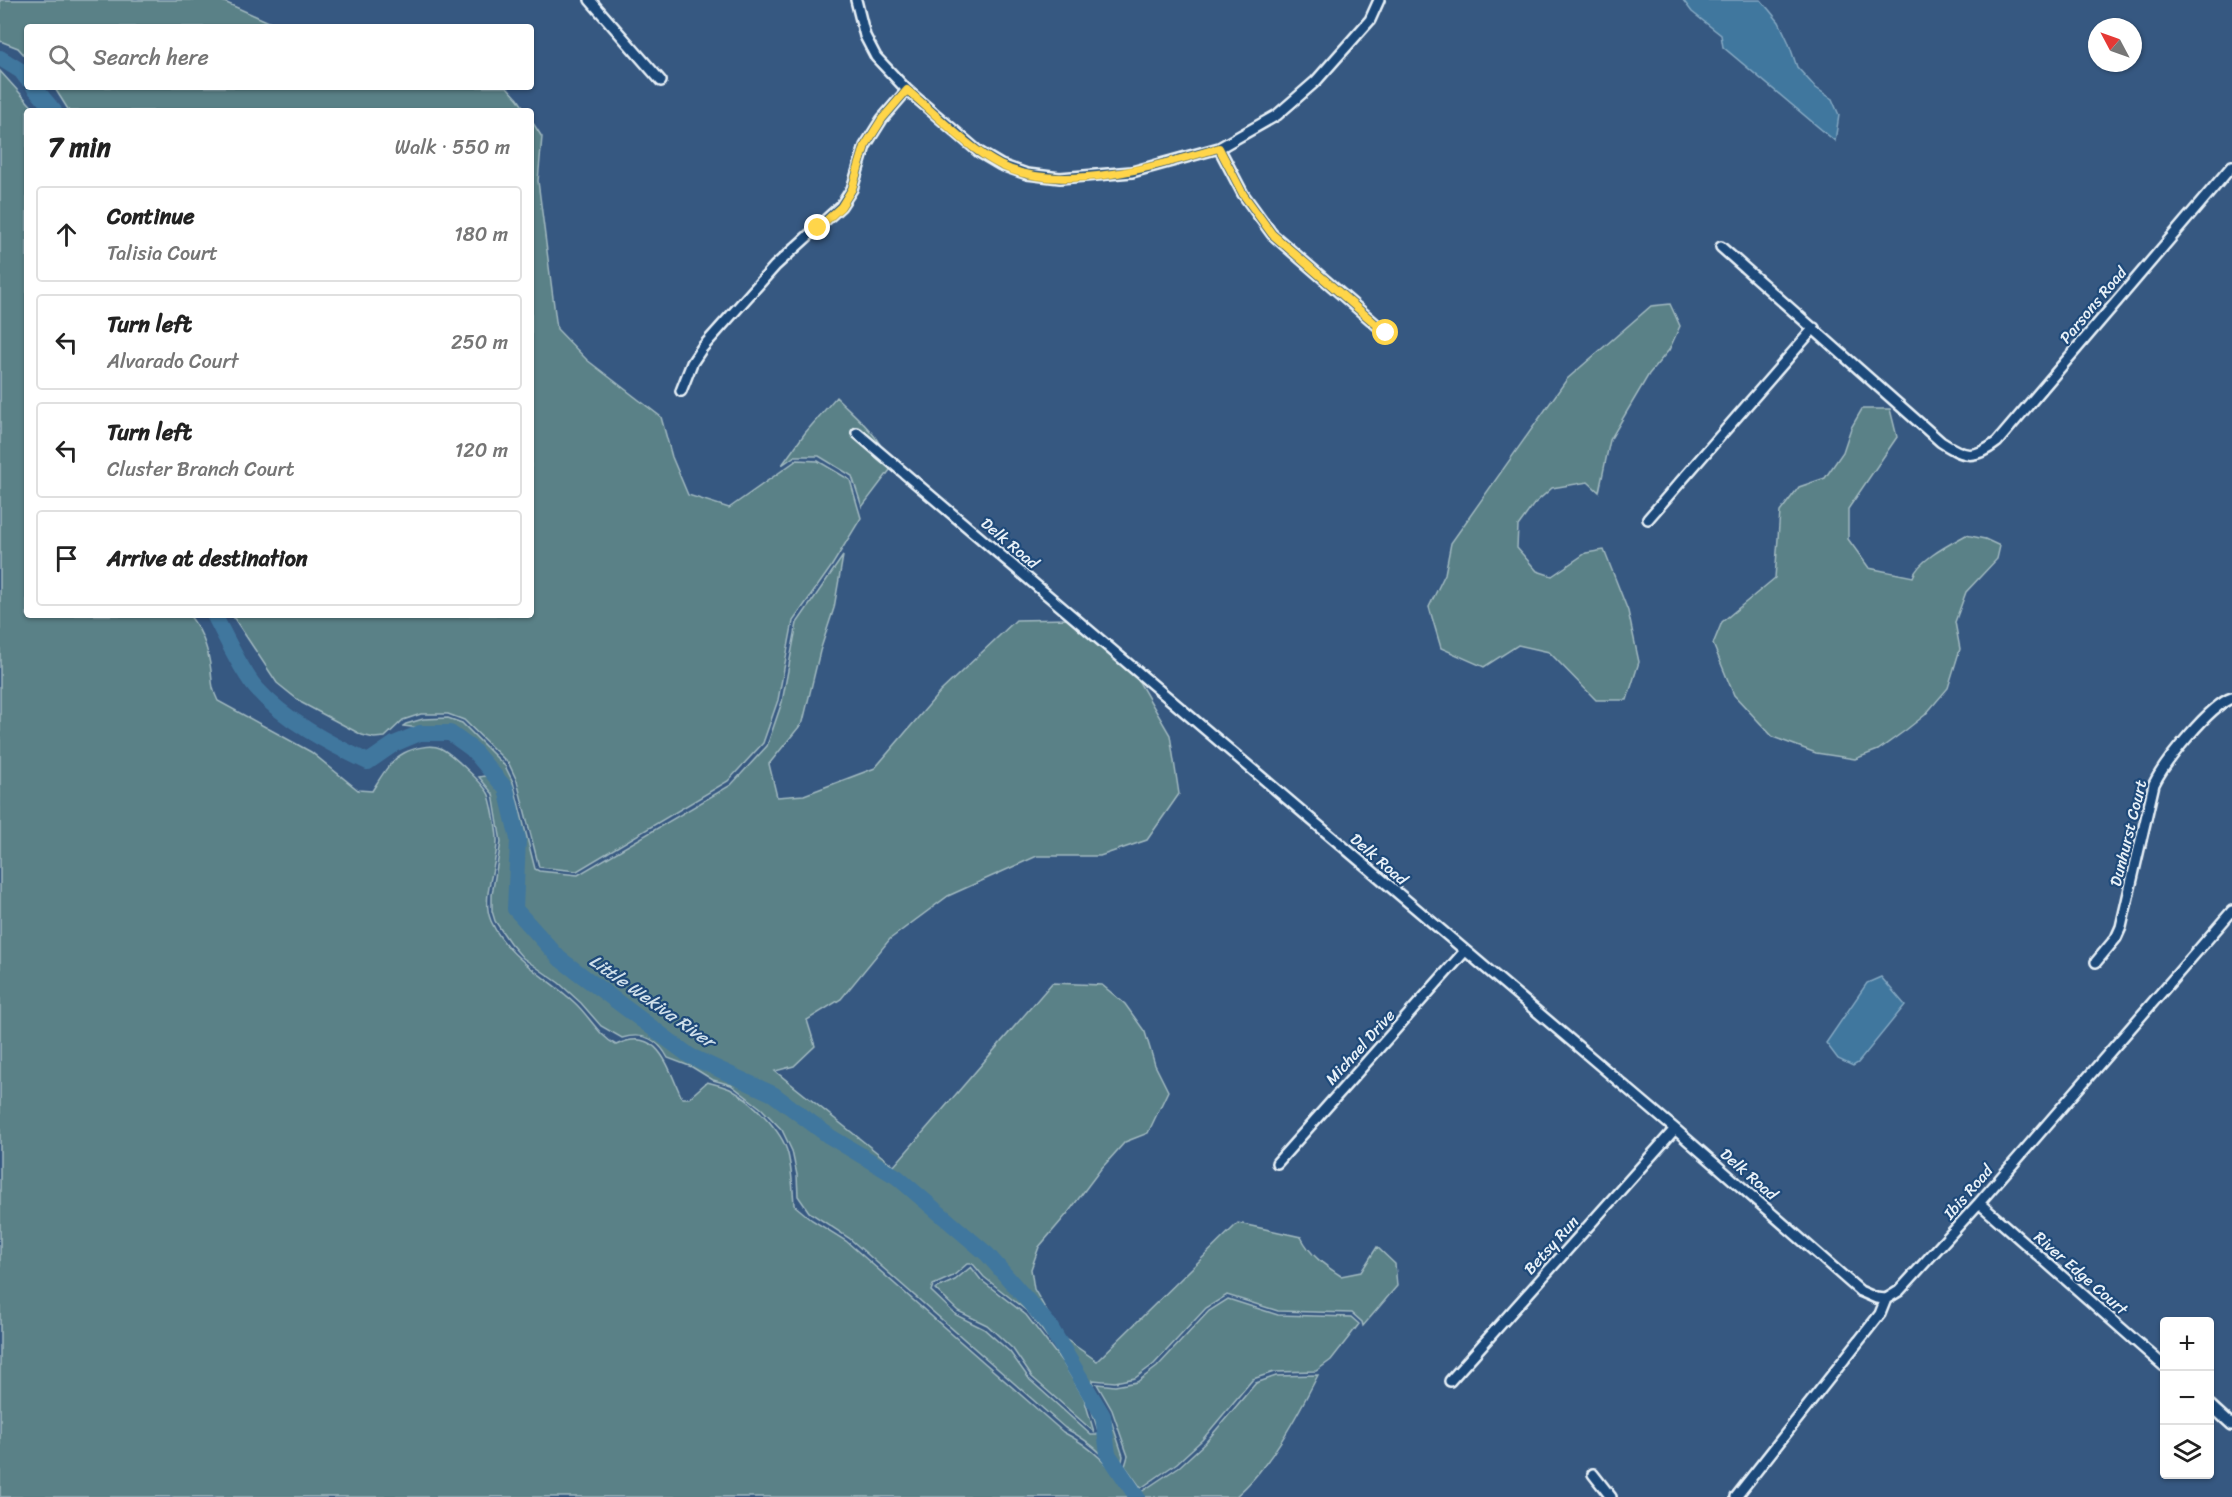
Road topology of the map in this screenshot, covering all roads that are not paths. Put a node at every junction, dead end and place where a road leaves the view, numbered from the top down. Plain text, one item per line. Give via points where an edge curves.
1 (590, 0) edge
2 (856, 0) edge
3 (1379, 0) edge
4 (661, 81) dead end
5 (907, 90) junction
6 (1219, 148) junction
7 (2232, 166) edge
8 (1721, 247) dead end
9 (1814, 328) junction
10 (1386, 333) dead end
11 (681, 391) dead end
12 (857, 433) dead end
13 (1648, 519) dead end
14 (2232, 698) edge
15 (2232, 911) edge
16 (1466, 951) junction
17 (2096, 962) dead end
18 (1675, 1129) junction
19 (1277, 1163) dead end
20 (1979, 1203) junction
21 (1886, 1299) junction
22 (2160, 1362) edge
23 (1450, 1381) dead end
24 (2214, 1409) edge
25 (2232, 1425) edge
26 (1593, 1474) dead end
27 (1611, 1497) edge
28 (1736, 1497) edge

1 - 4 street
2 - 5 street via 865,36 876,57
3 - 6 street via 1370,20 1316,81 1277,115
5 - 6 street via 979,152 1027,174 1060,178 1132,172
5 - 11 street via 865,146 852,189 841,207 775,266 702,348
6 - 10 street via 1243,194 1272,234
7 - 9 street, Parsons Road via 1986,451 1971,456 1941,442
8 - 9 street
9 - 13 street
12 - 16 street, Delk Road
14 - 17 street, Dunhurst Court via 2206,718 2160,771 2121,927
15 - 20 street, Ibis Road
16 - 18 street, Delk Road
16 - 19 street, Michael Drive
18 - 21 street, Delk Road via 1860,1291
18 - 23 street, Betsy Run
20 - 21 street, Ibis Road via 1899,1292
20 - 22 street, River Edge Court
21 - 28 street, Ibis Road via 1880,1314
24 - 25 street
26 - 27 street

